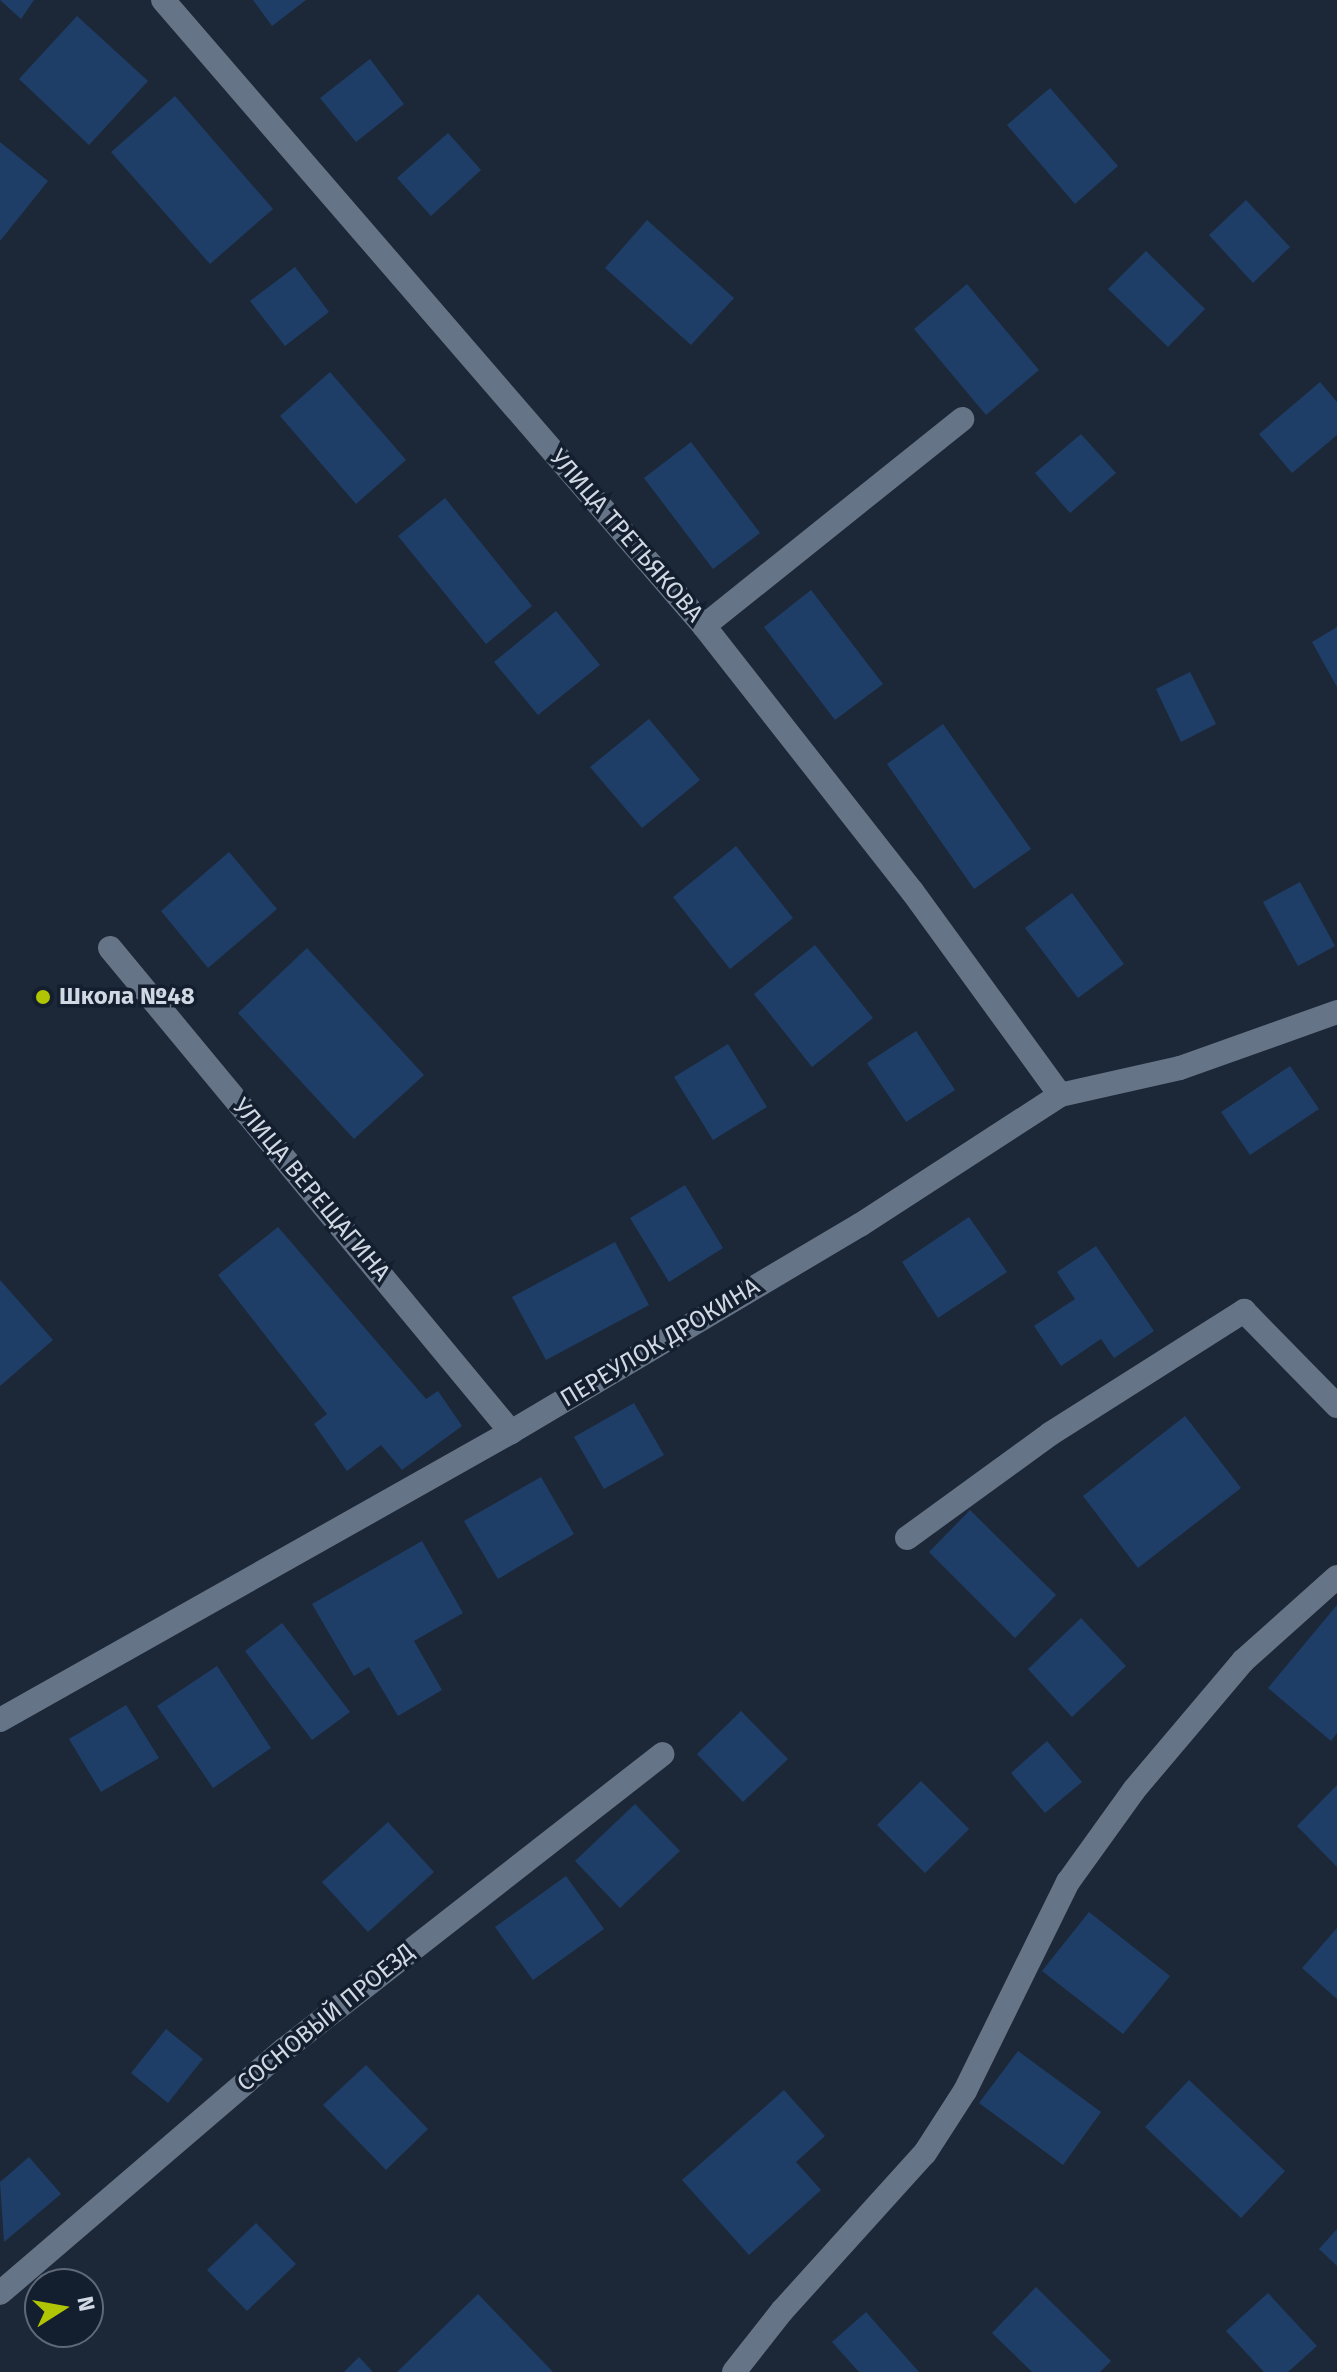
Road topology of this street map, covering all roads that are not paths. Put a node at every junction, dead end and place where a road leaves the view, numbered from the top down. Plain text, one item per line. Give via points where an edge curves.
1 (163, 0) edge
2 (962, 419) dead end
3 (704, 626) junction
4 (110, 948) dead end
5 (1337, 1012) edge
6 (1060, 1095) junction
7 (1337, 1406) edge
8 (511, 1432) junction
9 (907, 1538) dead end
10 (1337, 1577) edge
11 (0, 1720) edge
12 (662, 1754) dead end
13 (0, 2293) edge
14 (734, 2372) edge

1 - 3 street, УЛИЦА ТРЕТЬЯКОВА
2 - 3 street
3 - 6 street, УЛИЦА ТРЕТЬЯКОВА via 912,891
4 - 8 street, УЛИЦА ВЕРЕЩАГИНА
5 - 6 street, ПЕРЕУЛОК ДРОКИНА via 1180,1068
6 - 8 street, ПЕРЕУЛОК ДРОКИНА via 860,1225
7 - 9 street via 1244,1311 1050,1434
8 - 11 street, ПЕРЕУЛОК ДРОКИНА
10 - 14 street via 1243,1661 1134,1790 1068,1882 965,2091 925,2153
12 - 13 street, СОСНОВЫЙ ПРОЕЗД via 285,2049

